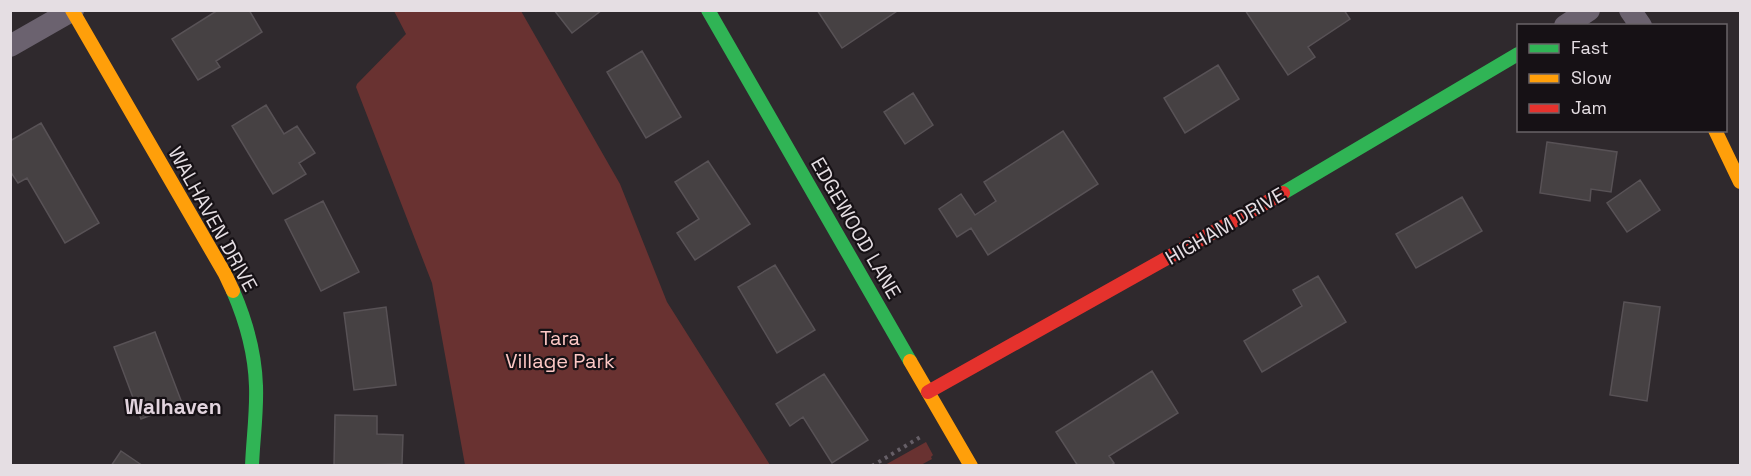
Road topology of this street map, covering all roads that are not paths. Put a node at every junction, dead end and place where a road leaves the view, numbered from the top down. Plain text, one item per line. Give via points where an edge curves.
1 (708, 10) edge
2 (1589, 10) edge
3 (1630, 10) edge
4 (72, 11) edge
5 (1568, 24) edge
6 (1640, 24) edge
7 (10, 46) edge
8 (1517, 55) edge
9 (1716, 132) edge
10 (1740, 182) edge
11 (928, 392) junction
12 (252, 465) edge
13 (971, 465) edge

1 - 11 street, EDGEWOOD LANE
2 - 5 street
3 - 6 street
4 - 7 street
4 - 12 street, WALHAVEN DRIVE via 235,294 246,322 256,386
8 - 11 street, HIGHAM DRIVE via 1247,214
9 - 10 street
11 - 13 street, EDGEWOOD LANE

